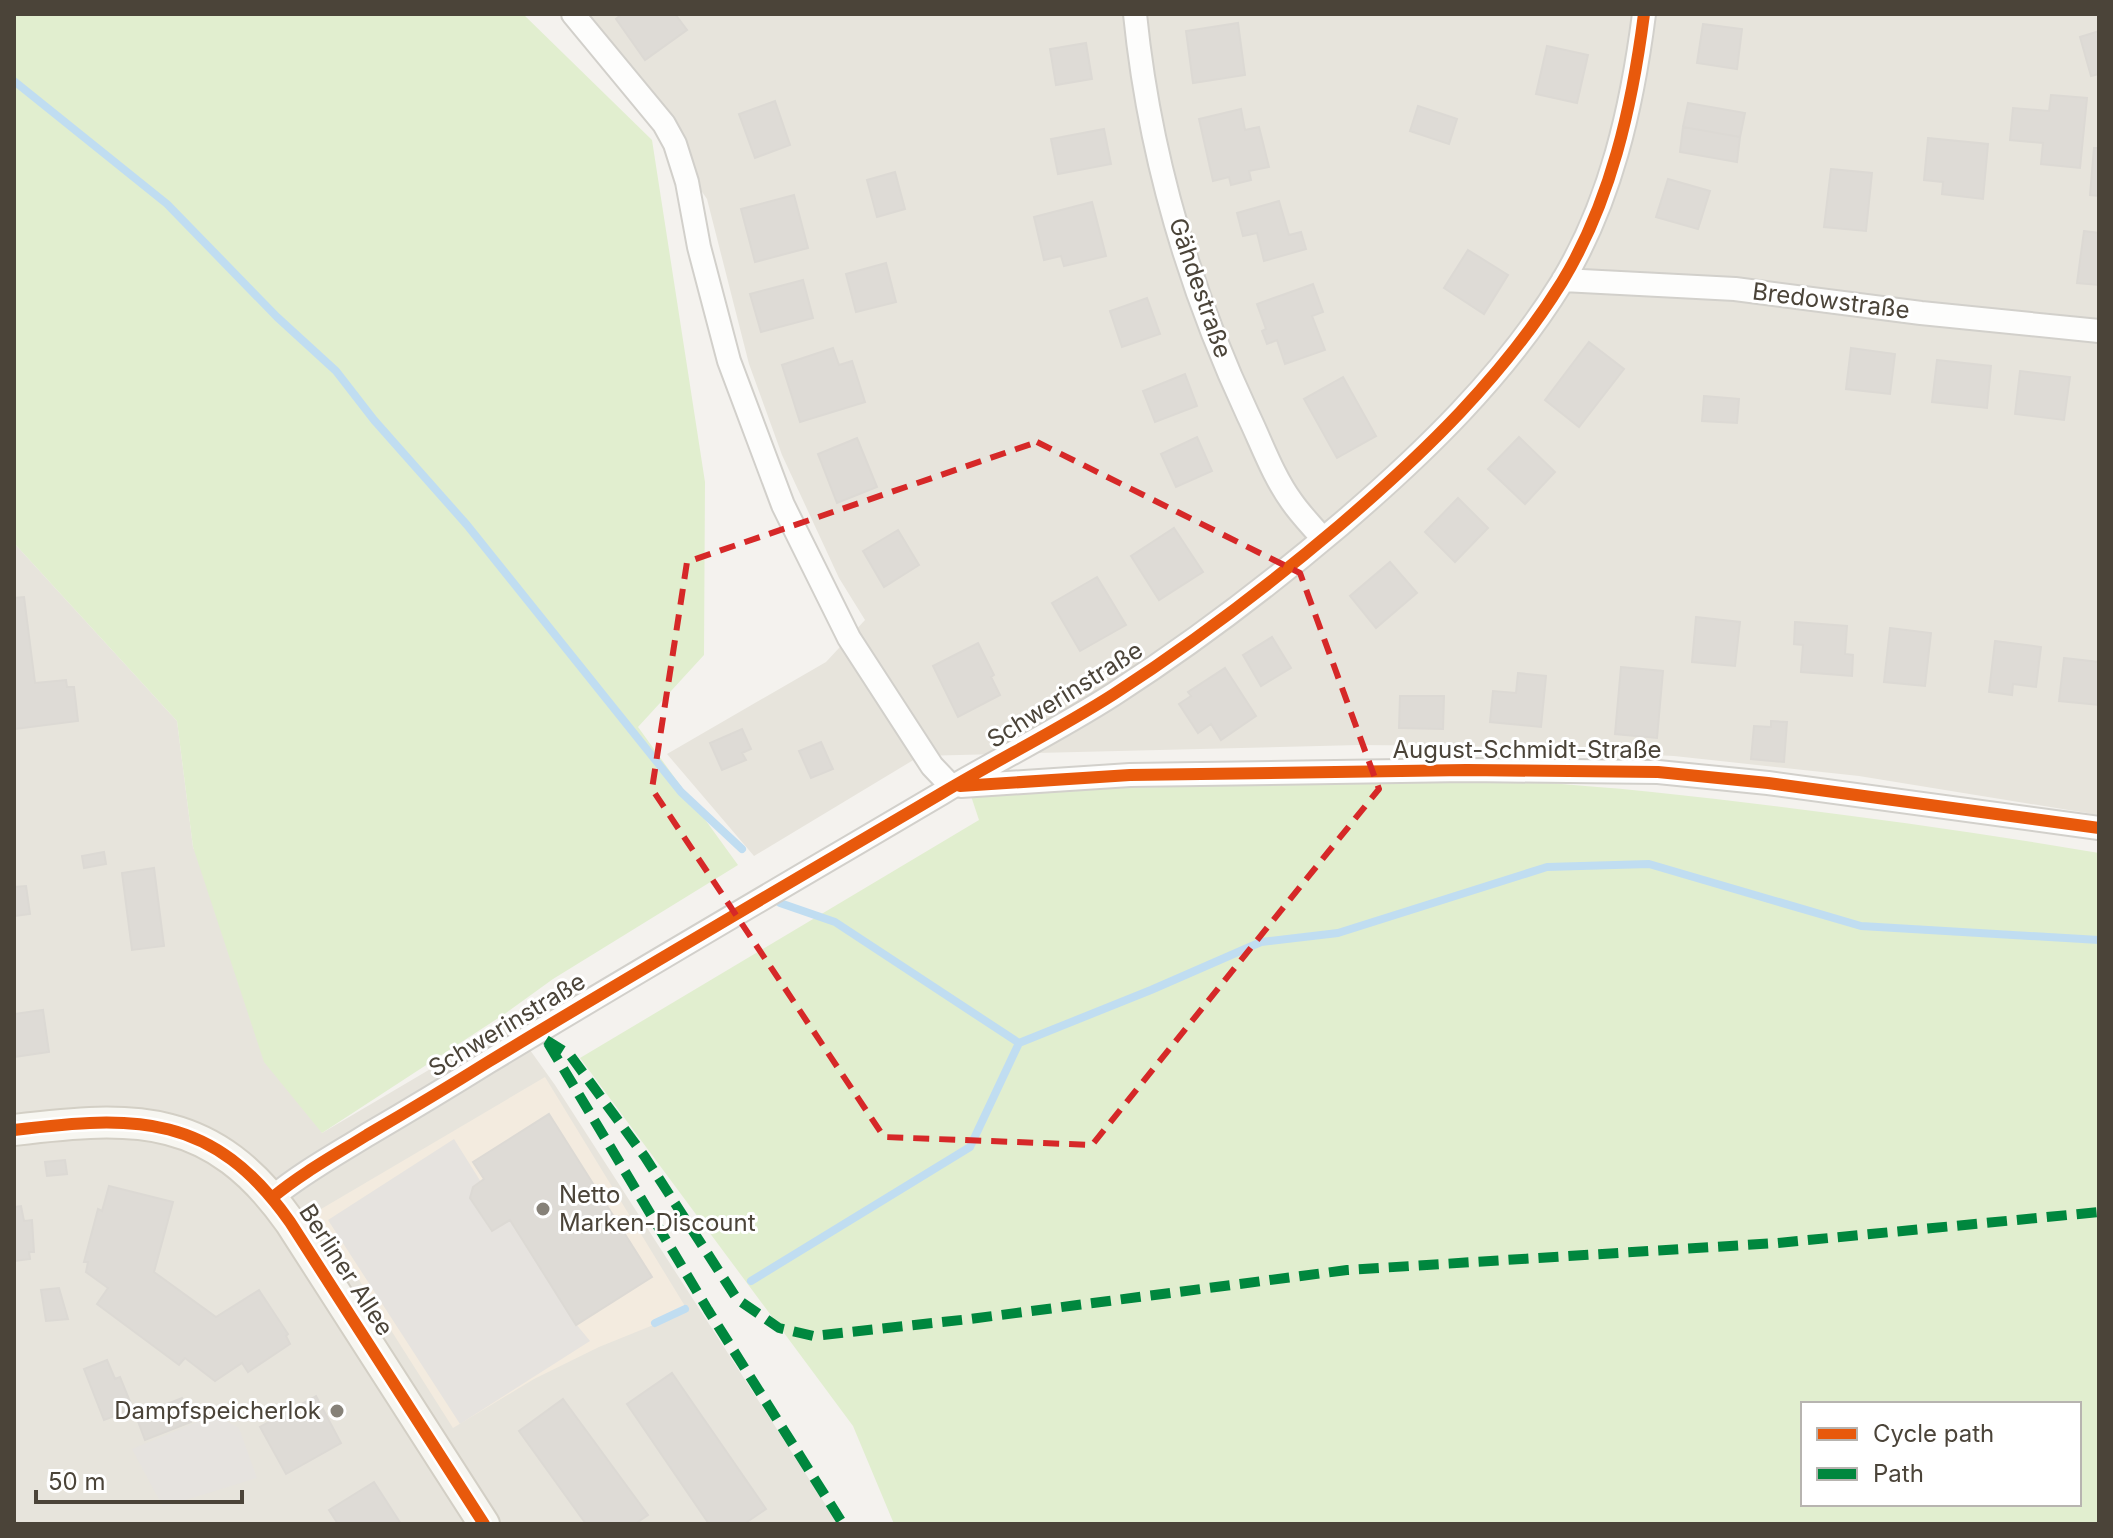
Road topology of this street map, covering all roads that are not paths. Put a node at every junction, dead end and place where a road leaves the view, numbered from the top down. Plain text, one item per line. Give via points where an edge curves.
1 (573, 14) edge
2 (1135, 14) edge
3 (1644, 14) edge
4 (1563, 280) junction
5 (2099, 331) edge
6 (1323, 539) junction
7 (952, 787) junction
8 (2099, 828) edge
9 (14, 1130) edge
10 (273, 1197) junction
11 (484, 1524) edge

1 - 7 street via 675,144 729,361 783,505 849,638 932,766
2 - 6 street, Gähdestraße via 1157,151 1195,283 1268,458 1291,501
3 - 4 street, Schwerinstraße via 1614,165
4 - 5 street, Bredowstraße via 1735,289
4 - 6 street, Schwerinstraße via 1524,338 1446,428
6 - 7 street, Schwerinstraße via 1252,598 1115,694
7 - 8 street, August-Schmidt-Straße via 1130,775 1658,772
7 - 10 street, Schwerinstraße via 528,1037
9 - 10 street, Berliner Allee via 79,1122 180,1131 228,1156
10 - 11 street, Berliner Allee

